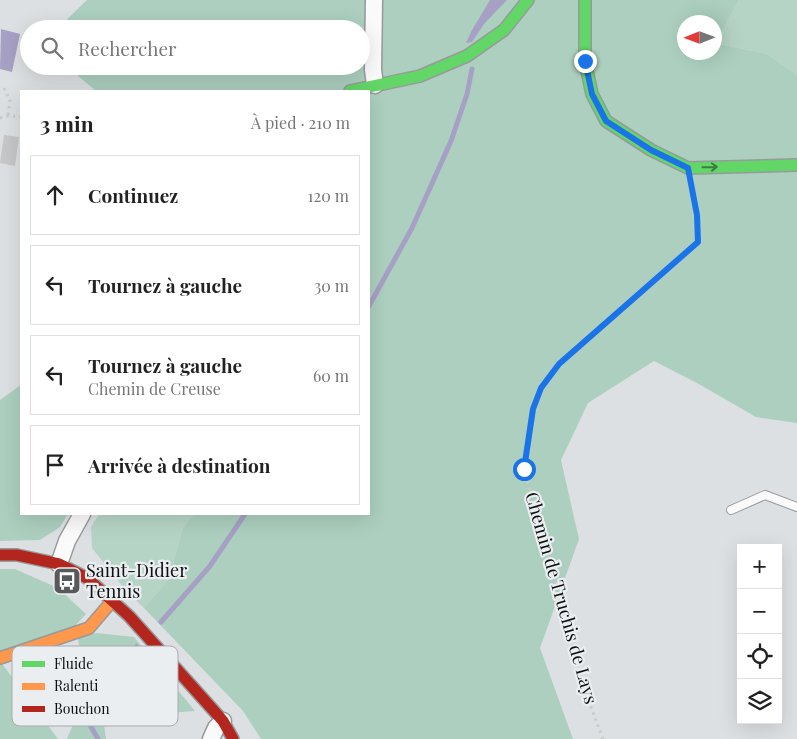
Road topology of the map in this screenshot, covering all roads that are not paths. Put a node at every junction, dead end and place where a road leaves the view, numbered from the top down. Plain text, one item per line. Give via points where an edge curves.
1 (374, 0) edge
2 (528, 0) edge
3 (585, 0) edge
4 (375, 85) junction
5 (354, 90) edge
6 (797, 165) edge
7 (797, 507) edge
8 (731, 510) dead end
9 (81, 515) edge
10 (0, 555) edge
11 (59, 564) junction
12 (113, 600) junction
13 (36, 646) edge
14 (156, 646) edge
15 (12, 654) edge
16 (0, 658) edge
17 (178, 671) edge
18 (223, 721) junction
19 (211, 739) edge
20 (233, 739) edge

1 - 4 street
2 - 4 street via 504,30 467,56 420,76
3 -> 6 street via 585,61 592,94 606,121 651,150 688,168
4 - 5 street
7 - 8 lane via 765,495
9 - 11 street
10 - 11 street via 17,555
11 - 12 street via 88,578
12 - 13 street via 89,628
12 - 14 street
15 - 16 street
17 - 18 street
18 - 19 street
18 - 20 street

